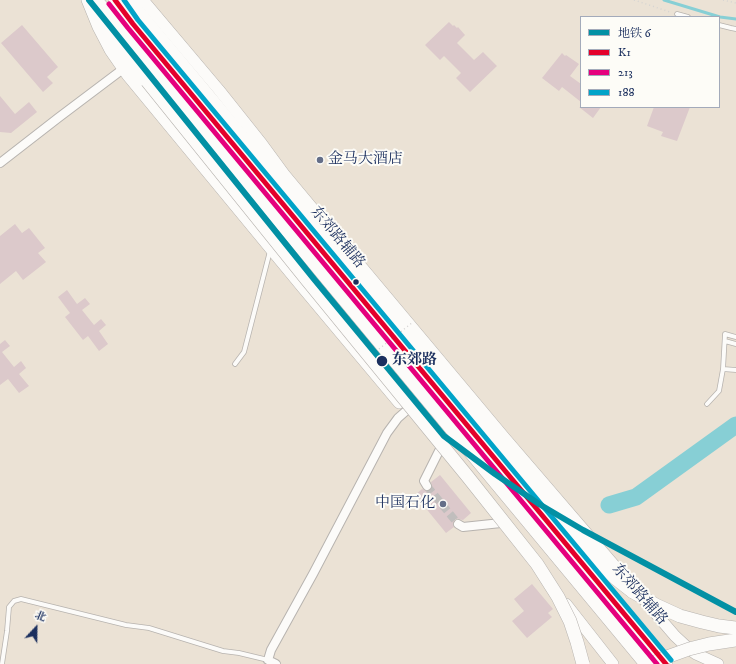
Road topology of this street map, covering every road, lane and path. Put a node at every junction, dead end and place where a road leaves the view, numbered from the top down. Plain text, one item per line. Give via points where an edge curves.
1 (89, 0) edge
2 (96, 0) edge
3 (114, 0) edge
4 (634, 0) edge
5 (723, 0) edge
6 (137, 3) edge
7 (736, 3) edge
8 (677, 14) joint
9 (684, 16) edge
10 (720, 25) edge
11 (736, 29) edge
12 (123, 69) junction
13 (0, 164) edge
14 (271, 249) junction
15 (413, 322) dead end
16 (736, 337) edge
17 (724, 341) junction
18 (736, 344) edge
19 (376, 352) dead end
20 (235, 364) dead end
21 (723, 369) junction
22 (736, 370) edge
23 (428, 401) junction
24 (707, 404) dead end
25 (406, 411) junction
26 (439, 451) junction
27 (427, 486) dead end
28 (527, 521) junction
29 (458, 524) dead end
30 (500, 524) junction
31 (736, 628) edge
32 (736, 640) edge
33 (268, 660) junction
34 (2, 664) edge
35 (276, 664) edge
36 (582, 664) edge
37 (613, 664) edge
38 (646, 664) edge
39 (652, 664) edge
40 (666, 664) edge
41 (718, 664) edge

1 - 12 main road via 104,38
1 - 36 main road, bridge via 134,69 147,81 537,564 570,621
2 - 23 main road
3 - 40 main road
4 - 8 path
5 - 7 path
6 - 31 main road, bridge via 600,564 633,592 656,605 680,616
6 - 41 main road, 东郊路辅路 via 219,90 353,257 674,636 688,649
8 - 9 lane
10 - 11 lane
12 - 13 street
12 - 14 main road
14 - 20 lane via 244,352
14 - 25 main road
15 - 19 path, bridge
16 - 17 lane via 725,334
17 - 18 lane
17 - 21 lane
21 - 22 lane
21 - 24 lane via 719,391
23 - 26 main road
23 - 28 main road
25 - 26 main road
25 - 33 street via 387,433
26 - 27 street via 424,481
26 - 30 main road
28 - 30 main road
28 - 38 main road
29 - 30 street via 463,527
30 - 37 main road
32 - 39 main road, bridge via 689,649
33 - 34 lane via 223,651 149,628 126,625 21,599 14,601 9,607
33 - 35 street

